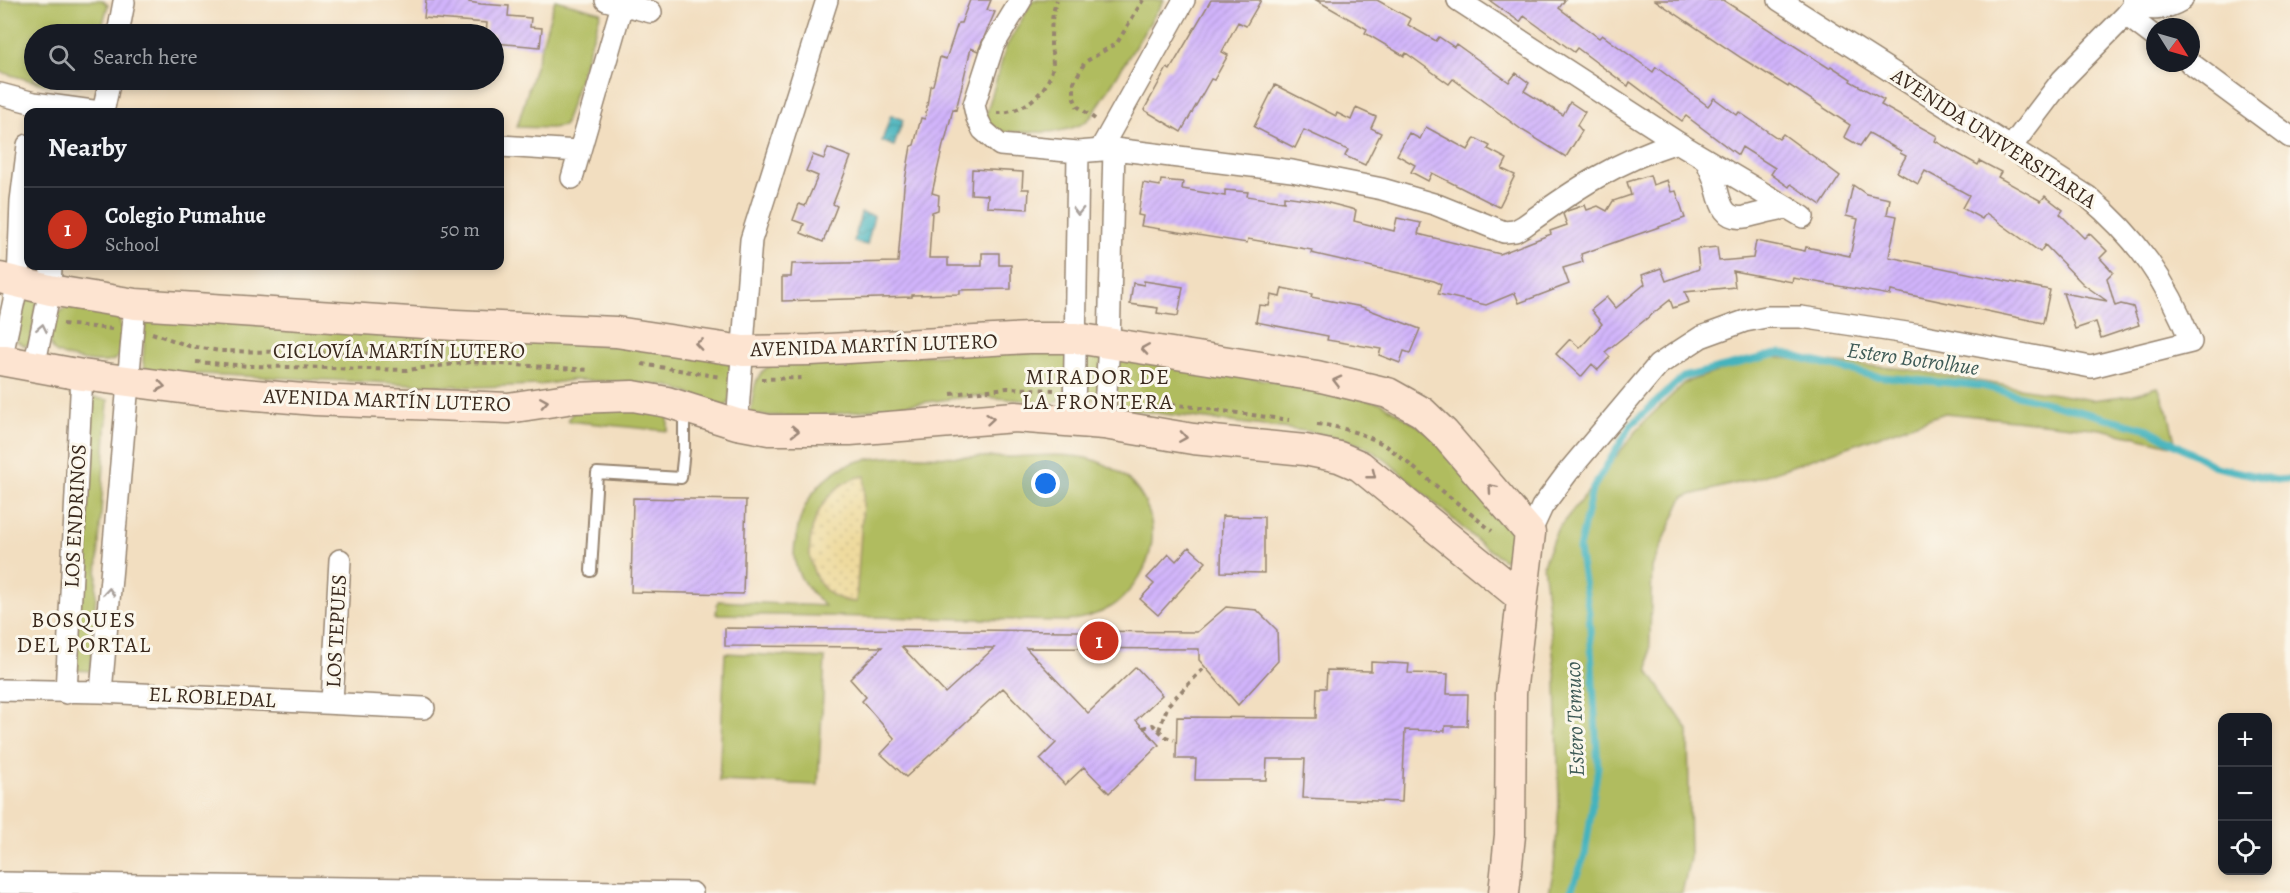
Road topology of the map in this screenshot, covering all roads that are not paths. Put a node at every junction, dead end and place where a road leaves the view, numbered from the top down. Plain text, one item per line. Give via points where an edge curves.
1 (827, 0) edge
2 (1021, 0) edge
3 (1184, 0) edge
4 (1458, 0) edge
5 (1779, 0) edge
6 (2182, 0) edge
7 (124, 2) dead end
8 (614, 2) edge
9 (2131, 7) edge
10 (651, 12) dead end
11 (120, 24) edge
12 (2146, 26) edge
13 (2200, 70) edge
14 (107, 90) edge
15 (0, 94) edge
16 (33, 108) edge
17 (102, 108) edge
18 (2290, 137) edge
19 (1677, 142) junction
20 (1108, 143) junction
21 (504, 146) edge
22 (2011, 147) junction
23 (578, 151) junction
24 (1078, 152) junction
25 (1706, 160) junction
26 (572, 178) dead end
27 (24, 206) edge
28 (51, 278) edge
29 (9, 280) edge
30 (135, 304) junction
31 (1076, 338) junction
32 (1109, 343) junction
33 (743, 351) junction
34 (1, 360) edge
35 (34, 367) junction
36 (82, 375) junction
37 (127, 381) junction
38 (684, 408) junction
39 (1105, 410) junction
40 (1074, 422) junction
41 (737, 424) junction
42 (1530, 533) junction
43 (340, 560) dead end
44 (591, 571) dead end
45 (1522, 598) junction
46 (0, 690) edge
47 (101, 692) junction
48 (66, 693) junction
49 (332, 702) junction
50 (424, 708) dead end
51 (0, 883) edge
52 (71, 889) edge
53 (258, 889) edge
54 (453, 891) edge
55 (599, 892) edge
56 (692, 893) edge
57 (1504, 893) edge

1 - 33 street via 751,240
2 - 24 street via 993,46 974,105 977,118 983,130 1000,145
3 - 20 street
4 - 19 street
5 - 22 street, AVENIDA UNIVERSITARIA
6 - 9 street via 2151,11
7 - 11 street
8 - 10 street
8 - 23 street
9 - 12 street
9 - 22 street via 2062,80
13 - 18 street
14 - 17 street
15 - 16 street
19 - 20 street via 1602,173 1524,226 1504,232 1437,205 1382,189
19 - 25 street
20 - 24 street
20 - 32 street
21 - 23 street
22 - 42 street, AVENIDA UNIVERSITARIA via 2086,196 2129,236 2165,285 2191,342 2091,368 1801,317 1745,321 1701,337 1658,365 1568,472 1542,507
23 - 26 street
24 -> 31 street
25 - 25 street via 1795,213 1765,211 1734,218 1722,207
27 - 29 street
28 - 29 street, AVENIDA MARTÍN LUTERO
28 - 30 street, AVENIDA MARTÍN LUTERO
35 -> 28 street
29 - 34 street, AVENIDA MARTÍN LUTERO
33 -> 30 street, AVENIDA MARTÍN LUTERO via 616,332
30 - 37 street
31 - 32 street, AVENIDA MARTÍN LUTERO
31 - 33 street, AVENIDA MARTÍN LUTERO
31 - 40 street
32 - 39 street
42 -> 32 street, AVENIDA MARTÍN LUTERO via 1444,433 1422,412 1388,393 1317,376
33 - 41 street
34 - 35 street, AVENIDA MARTÍN LUTERO
35 - 36 street, AVENIDA MARTÍN LUTERO
36 - 37 street, AVENIDA MARTÍN LUTERO
36 - 48 street, LOS ENDRINOS
37 -> 38 street, AVENIDA MARTÍN LUTERO via 208,391 426,406 508,408 615,395 650,398
47 -> 37 street, LOS ENDRINOS
38 - 41 street, AVENIDA MARTÍN LUTERO
38 - 44 lane via 681,478 597,473
39 - 40 street, AVENIDA MARTÍN LUTERO
39 -> 45 street, AVENIDA MARTÍN LUTERO via 1192,438 1305,450 1360,466
41 -> 40 street, AVENIDA MARTÍN LUTERO via 795,431 1015,417
42 - 45 street
43 - 49 street, LOS TEPUES
45 - 57 street via 1511,693 1510,835
46 - 48 street, EL ROBLEDAL
47 - 48 street, EL ROBLEDAL
47 - 49 street, EL ROBLEDAL
49 - 50 street, EL ROBLEDAL
51 - 52 street
52 - 53 street
53 - 54 street
54 - 55 street
55 - 56 street

